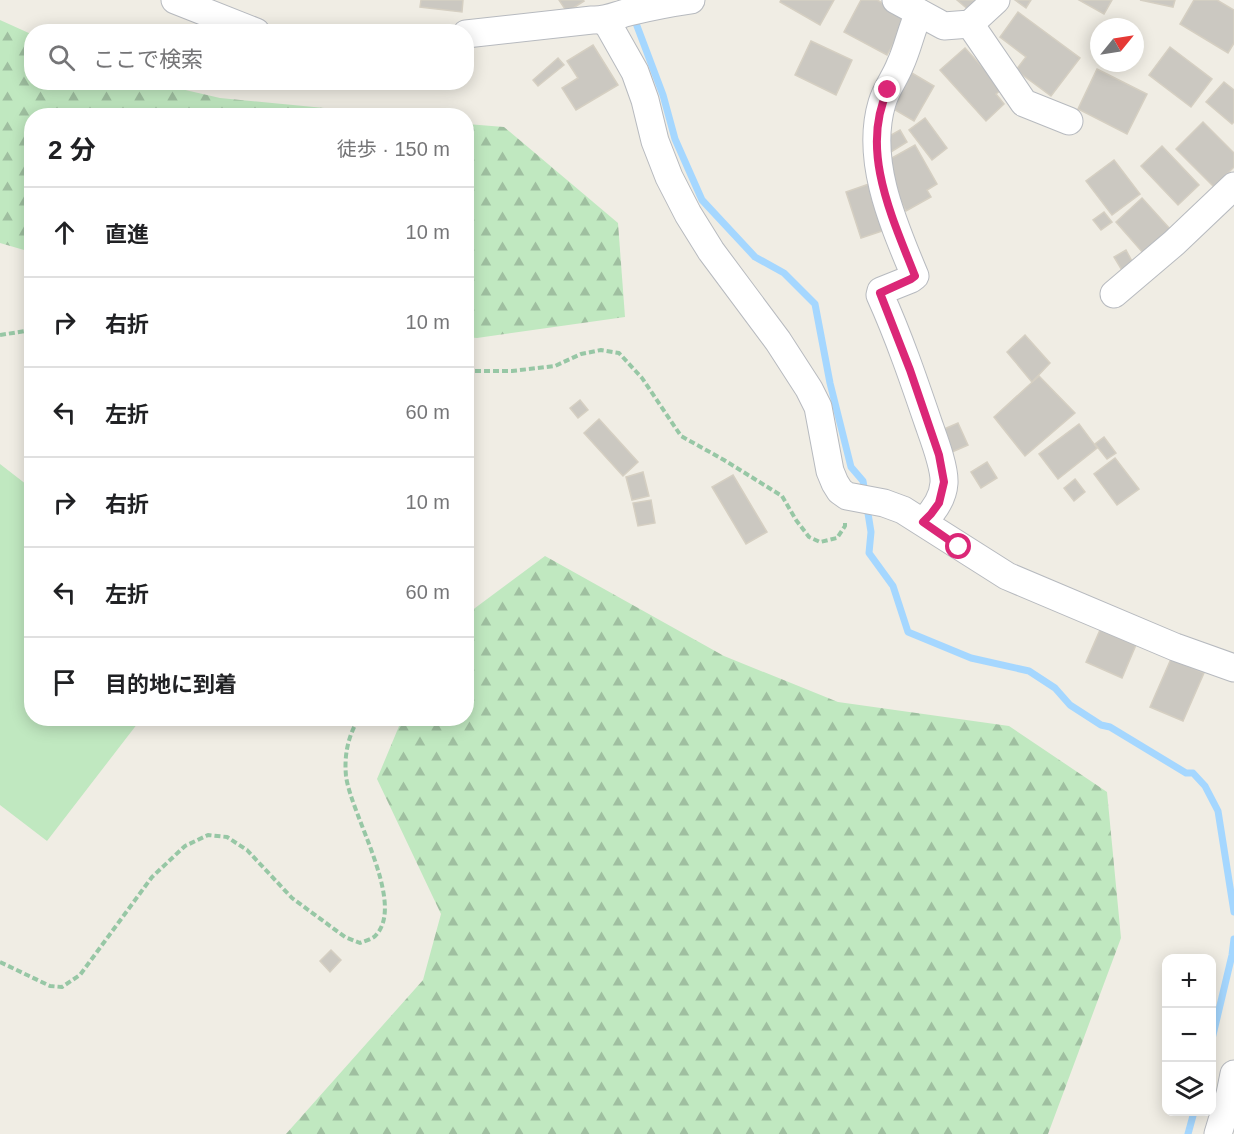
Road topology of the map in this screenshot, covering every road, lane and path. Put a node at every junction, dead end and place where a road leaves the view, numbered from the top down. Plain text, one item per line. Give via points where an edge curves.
1 (175, 0) edge
2 (692, 0) edge
3 (896, 0) edge
4 (996, 0) edge
5 (919, 13) junction
6 (609, 18) junction
7 (236, 24) edge
8 (969, 24) junction
9 (474, 33) edge
10 (1069, 121) dead end
11 (1234, 186) edge
12 (1114, 294) dead end
13 (24, 331) edge
14 (0, 335) edge
15 (474, 371) edge
16 (850, 497) junction
17 (923, 522) junction
18 (1234, 668) edge
19 (355, 726) edge
20 (0, 962) edge
21 (1234, 1074) edge
22 (1218, 1134) edge

1 - 7 street
2 - 6 street
3 - 5 street
4 - 8 street
5 - 8 street via 944,26
5 - 17 street via 883,100 877,160 895,227 915,276 880,293 939,455 944,482 939,503
6 - 9 street
6 - 16 street via 609,26 635,72 669,177 711,251 809,389 818,407 830,471 840,491
8 - 10 street via 1024,103
11 - 12 street
13 - 14 path
15 - 16 path via 555,366 601,350 619,353 642,378 681,436 782,496 809,537 820,542 837,538 845,526 844,509
16 - 17 street via 884,503
17 - 18 street via 1007,576
19 - 20 path via 346,747 346,776 385,901 384,921 376,936 360,943 345,937 292,898 247,850 228,837 208,835 185,846 152,877 80,975 62,987 50,986
21 - 22 street

